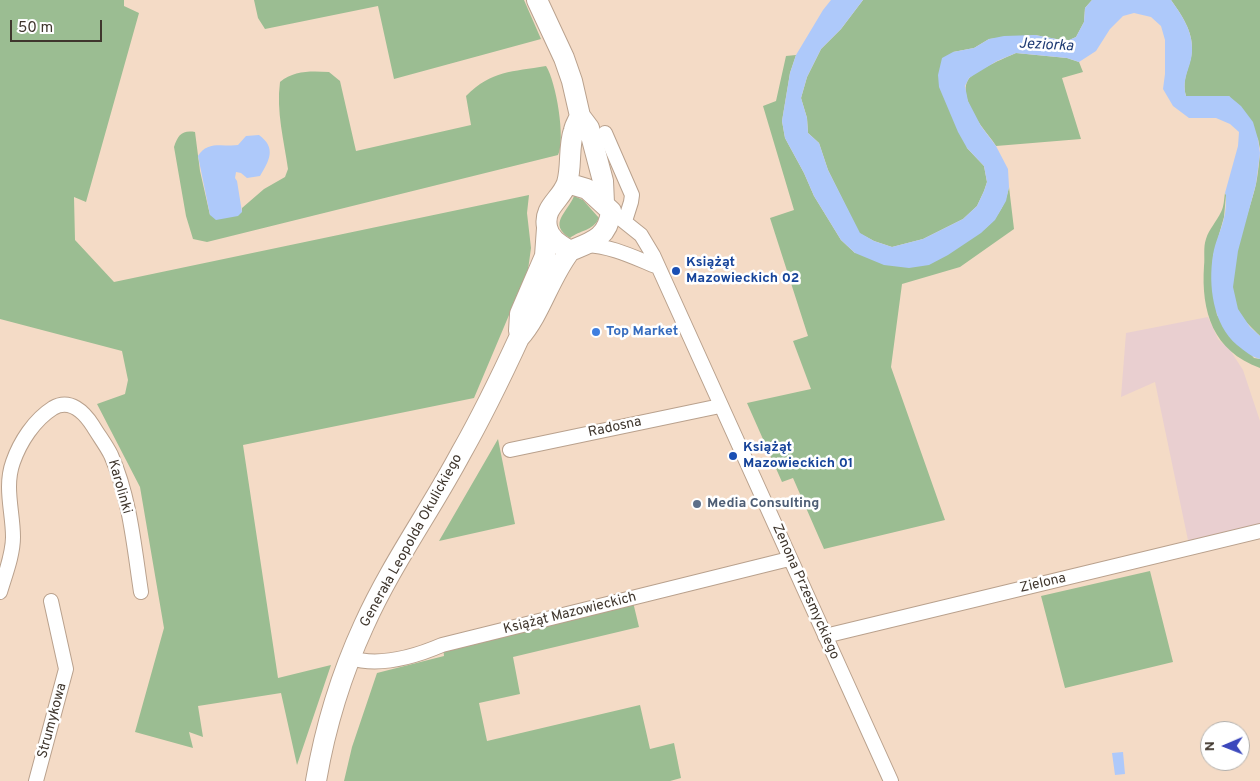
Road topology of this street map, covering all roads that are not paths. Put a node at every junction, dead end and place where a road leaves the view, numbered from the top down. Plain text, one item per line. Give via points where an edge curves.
1 (538, 0) edge
2 (580, 116) junction
3 (605, 133) dead end
4 (567, 183) junction
5 (613, 212) junction
6 (547, 228) junction
7 (577, 248) junction
8 (658, 267) junction
9 (519, 338) junction
10 (720, 406) junction
11 (510, 450) dead end
12 (1260, 531) edge
13 (789, 559) junction
14 (0, 592) edge
15 (141, 592) dead end
16 (51, 601) dead end
17 (825, 636) junction
18 (350, 658) junction
19 (36, 781) edge
20 (316, 781) edge
21 (891, 781) edge

1 - 2 main road via 567,66
2 - 4 main road via 574,130
2 - 5 main road via 589,128
3 - 5 street via 632,195 631,202
4 - 5 main road via 587,189
4 - 6 main road via 548,209
5 - 7 main road via 604,232
5 - 8 street, Zenona Przesmyckiego via 641,235
6 - 7 main road via 554,240
6 - 9 main road, Generała Leopolda Okulickiego via 545,256 520,314
7 - 8 street via 614,250
7 - 9 main road, Generała Leopolda Okulickiego via 554,275 529,326
8 - 10 street, Zenona Przesmyckiego
9 - 18 main road, Generała Leopolda Okulickiego via 461,454 378,598
10 - 11 street, Radosna
10 - 13 street, Zenona Przesmyckiego
12 - 17 street, Zielona
13 - 17 street, Zenona Przesmyckiego
13 - 18 street, Książąt Mazowieckich via 388,661 363,662
14 - 15 street, Karolinki via 12,548 11,468 21,443 36,424 48,412 66,404 81,411 89,421 110,454 118,474 126,501
16 - 19 street, Strumykowa via 66,669
17 - 21 street, Zenona Przesmyckiego
18 - 20 main road, Generała Leopolda Okulickiego via 325,735

